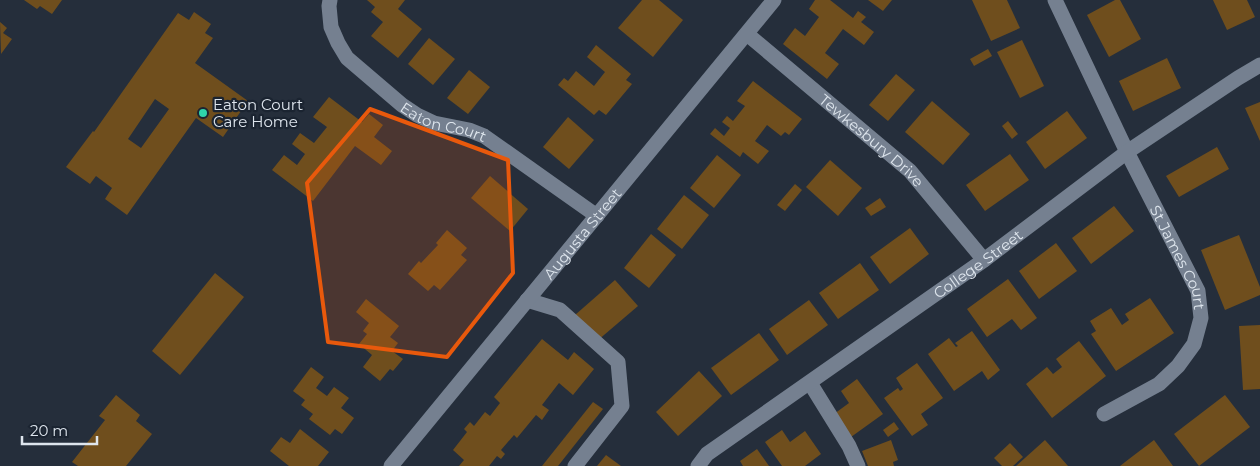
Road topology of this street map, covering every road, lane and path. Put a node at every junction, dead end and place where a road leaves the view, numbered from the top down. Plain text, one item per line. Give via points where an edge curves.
1 (330, 0) edge
2 (774, 0) edge
3 (1055, 0) edge
4 (746, 34) junction
5 (1260, 65) edge
6 (1127, 152) junction
7 (597, 216) junction
8 (984, 260) junction
9 (527, 300) junction
10 (810, 383) junction
11 (1104, 414) dead end
12 (391, 466) edge
13 (575, 466) edge
14 (698, 466) edge
15 (858, 466) edge

1 - 7 street, Eaton Court via 331,27 347,58 402,105 434,123 484,136
2 - 4 street, Augusta Street
3 - 6 street, St James Court
4 - 7 street, Augusta Street
4 - 8 street, Tewkesbury Drive via 910,172
5 - 6 street, College Street
6 - 8 street, College Street
6 - 11 street, St James Court via 1198,291 1201,318 1194,344 1178,366 1159,384
7 - 9 street, Augusta Street
8 - 10 street, College Street
9 - 12 street, Augusta Street
9 - 13 street via 560,310 618,362 622,406
10 - 14 street, College Street via 707,454
10 - 15 street via 850,446

